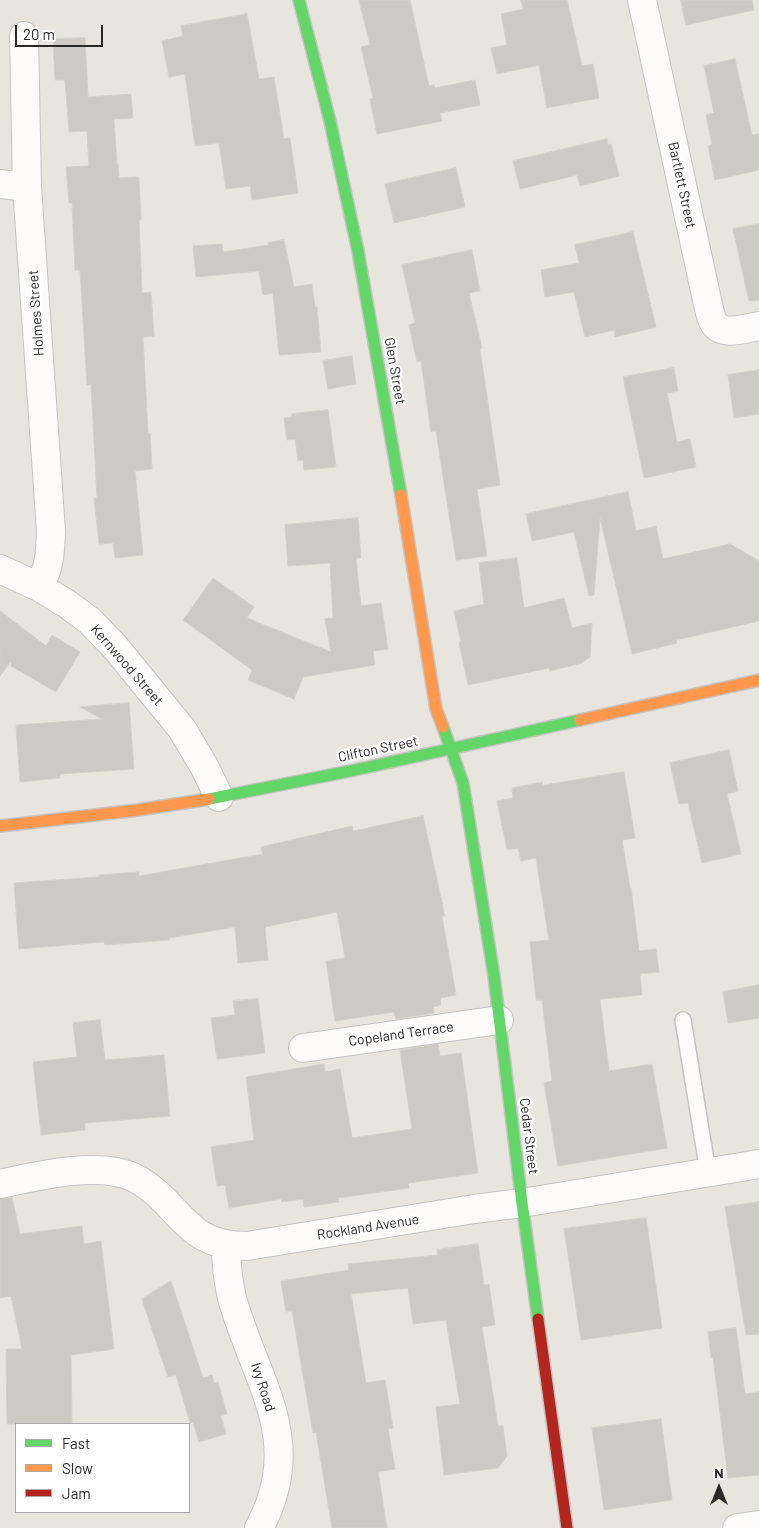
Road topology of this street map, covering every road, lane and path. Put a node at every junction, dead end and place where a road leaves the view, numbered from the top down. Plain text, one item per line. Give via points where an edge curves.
1 (299, 0) edge
2 (642, 0) edge
3 (24, 36) dead end
4 (0, 184) edge
5 (27, 186) junction
6 (759, 326) edge
7 (0, 569) edge
8 (39, 587) junction
9 (759, 680) edge
10 (451, 749) junction
11 (219, 797) junction
12 (0, 826) edge
13 (499, 1020) junction
14 (683, 1020) dead end
15 (303, 1048) dead end
16 (759, 1164) edge
17 (708, 1172) junction
18 (0, 1184) edge
19 (522, 1203) junction
20 (226, 1245) junction
21 (759, 1525) edge
22 (259, 1528) edge
23 (567, 1528) edge
24 (737, 1528) edge

1 - 10 street, Glen Street via 358,251 436,709
2 - 6 street, Bartlett Street via 712,321 722,329
3 - 5 street, Holmes Street
4 - 5 street
5 - 8 street, Holmes Street via 51,531 47,572
7 - 8 street, Kernwood Street
8 - 11 street, Kernwood Street via 90,621 115,647 182,729
9 - 10 street, Clifton Street
10 - 11 street, Clifton Street
10 - 13 street, Cedar Street via 463,783
11 - 12 street, Clifton Street via 137,811
13 - 15 street, Copeland Terrace
13 - 19 street, Cedar Street
14 - 17 lane
16 - 17 street, Rockland Avenue
17 - 19 street, Rockland Avenue
18 - 20 street, Rockland Avenue via 79,1170 104,1170 131,1176 144,1182 200,1235
19 - 20 street, Rockland Avenue via 247,1246
19 - 23 street, Cedar Street
20 - 22 street, Ivy Road via 233,1299 268,1396 279,1446 276,1484
21 - 24 street

